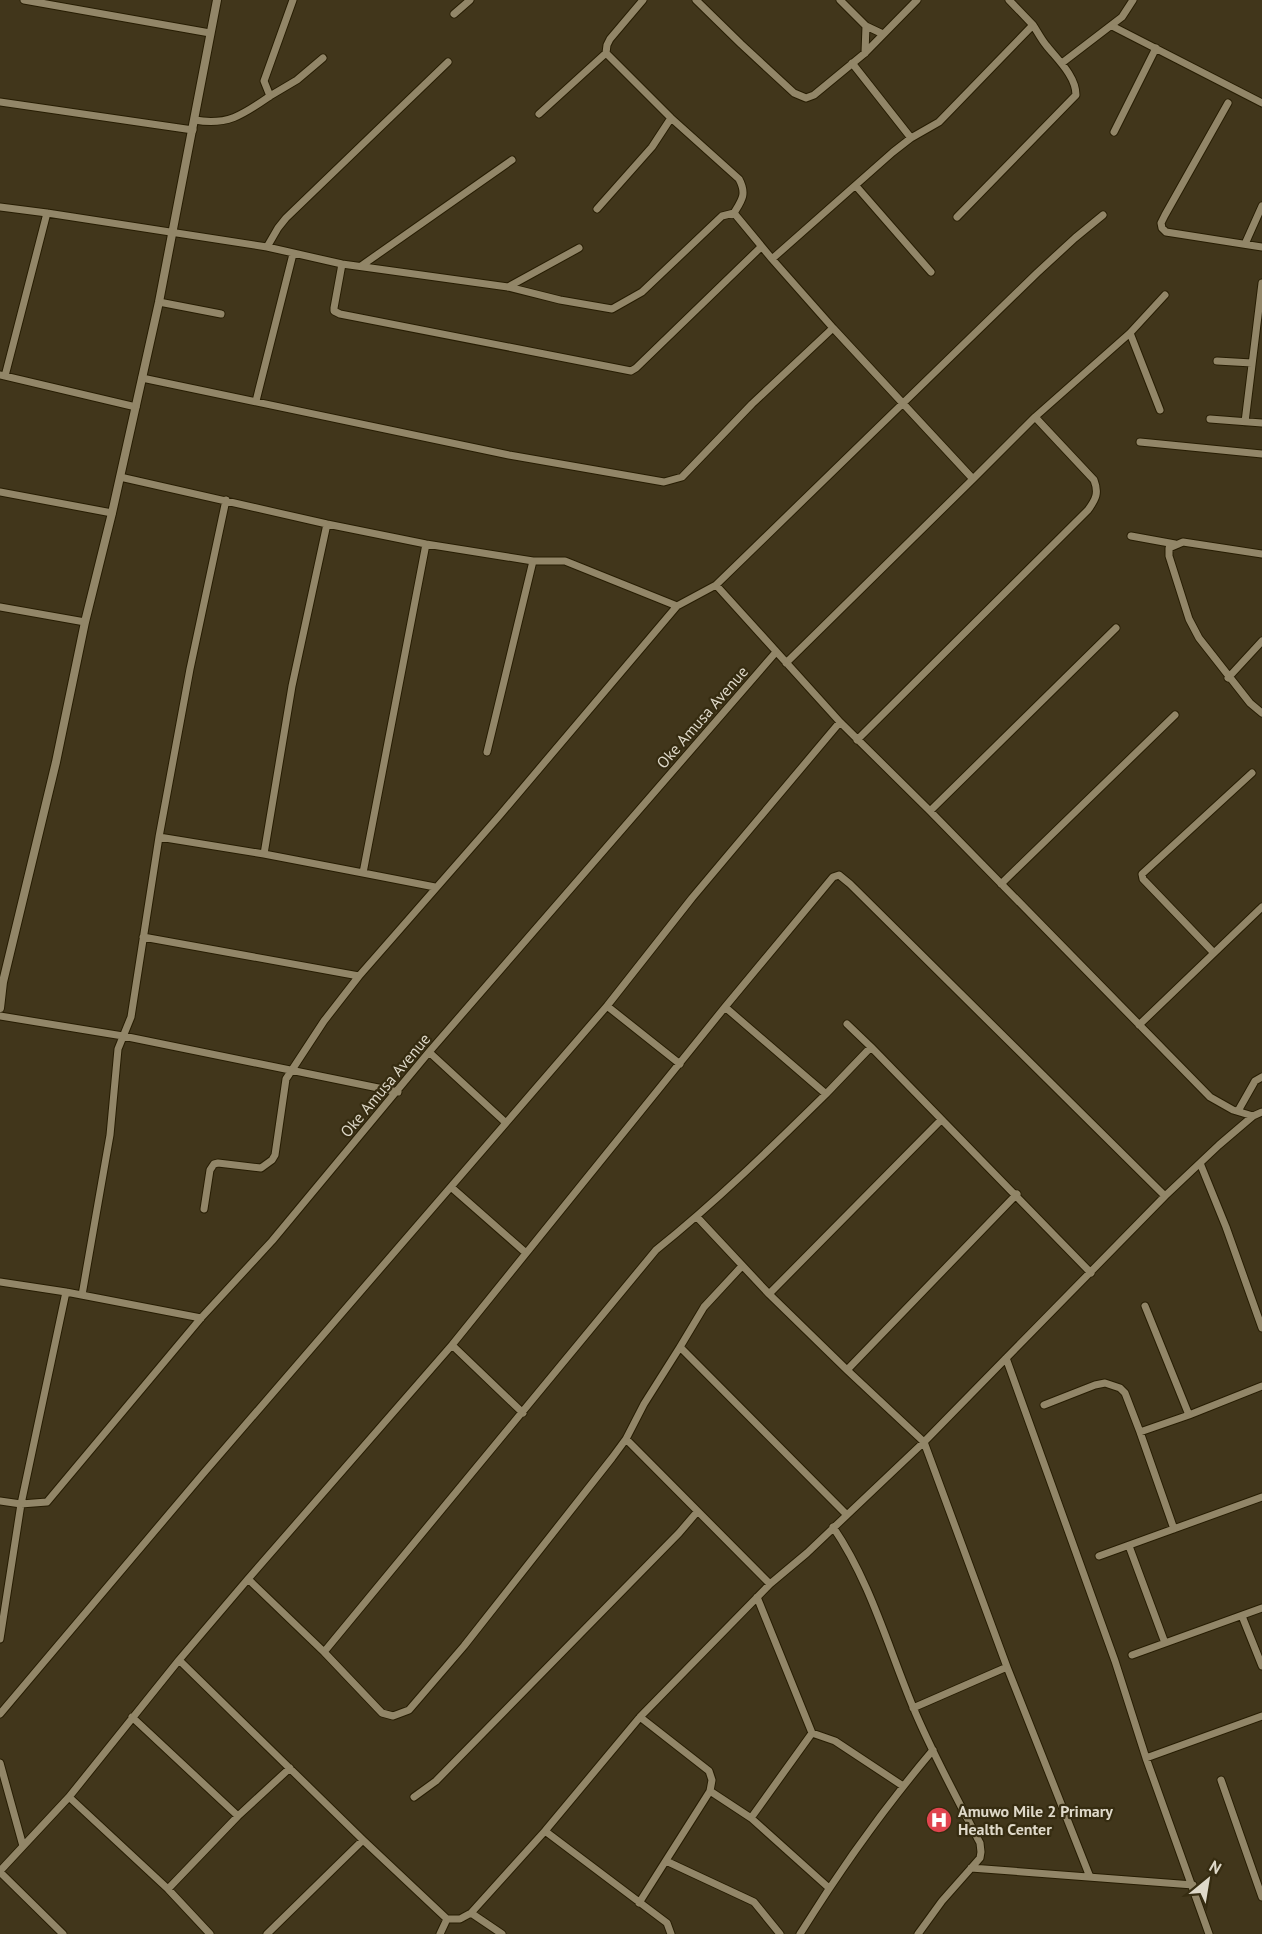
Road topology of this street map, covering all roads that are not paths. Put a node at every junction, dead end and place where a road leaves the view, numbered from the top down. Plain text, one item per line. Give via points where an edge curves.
1 (24, 0) edge
2 (217, 0) edge
3 (293, 0) edge
4 (470, 0) edge
5 (643, 0) edge
6 (696, 0) edge
7 (840, 0) edge
8 (917, 0) edge
9 (1009, 0) edge
10 (1133, 0) edge
11 (454, 14) dead end
12 (1033, 25) junction
13 (1112, 26) junction
14 (866, 27) junction
15 (210, 33) junction
16 (884, 34) junction
17 (1156, 48) junction
18 (606, 53) junction
19 (865, 53) junction
20 (322, 58) dead end
21 (448, 62) dead end
22 (852, 63) junction
23 (1062, 63) junction
24 (270, 96) junction
25 (0, 102) edge
26 (1228, 103) dead end
27 (1262, 103) edge
28 (539, 114) dead end
29 (671, 117) junction
30 (195, 120) junction
31 (193, 130) junction
32 (1114, 132) dead end
33 (911, 138) junction
34 (512, 160) dead end
35 (856, 186) junction
36 (1262, 206) edge
37 (0, 207) edge
38 (597, 209) dead end
39 (47, 213) junction
40 (734, 213) junction
41 (1103, 215) dead end
42 (957, 217) dead end
43 (174, 233) junction
44 (1245, 244) junction
45 (267, 247) junction
46 (761, 247) junction
47 (1262, 247) edge
48 (579, 248) dead end
49 (293, 254) junction
50 (772, 259) junction
51 (342, 264) junction
52 (362, 266) junction
53 (931, 272) dead end
54 (1262, 283) edge
55 (508, 287) junction
56 (1165, 295) dead end
57 (159, 302) junction
58 (221, 314) dead end
59 (833, 328) junction
60 (1130, 333) junction
61 (1217, 361) dead end
62 (1252, 363) junction
63 (2, 376) edge
64 (142, 378) junction
65 (256, 401) junction
66 (903, 404) junction
67 (136, 407) junction
68 (1160, 410) dead end
69 (1035, 417) junction
70 (1210, 418) dead end
71 (1245, 422) junction
72 (1262, 423) edge
73 (1140, 442) dead end
74 (1262, 454) edge
75 (120, 477) junction
76 (973, 479) junction
77 (0, 492) edge
78 (226, 500) junction
79 (112, 513) junction
80 (327, 524) junction
81 (1131, 536) dead end
82 (426, 544) junction
83 (1175, 544) junction
84 (1262, 554) edge
85 (533, 561) junction
86 (716, 585) junction
87 (677, 606) junction
88 (0, 607) edge
89 (85, 622) junction
90 (1116, 628) dead end
91 (1262, 641) edge
92 (776, 652) junction
93 (786, 663) junction
94 (1228, 678) junction
95 (1262, 713) edge
96 (1175, 715) dead end
97 (840, 722) junction
98 (857, 740) junction
99 (487, 752) dead end
100 (1252, 773) dead end
101 (930, 811) junction
102 (159, 837) junction
103 (264, 854) junction
104 (363, 873) junction
105 (1001, 884) junction
106 (435, 887) junction
107 (1262, 907) edge
108 (143, 937) junction
109 (1213, 952) junction
110 (359, 976) junction
111 (2, 982) edge
112 (607, 1006) junction
113 (725, 1007) junction
114 (0, 1008) edge
115 (0, 1016) edge
116 (847, 1024) dead end
117 (1139, 1025) junction
118 (123, 1036) junction
119 (872, 1047) junction
120 (429, 1052) junction
121 (680, 1064) junction
122 (291, 1069) junction
123 (1262, 1077) edge
124 (398, 1092) junction
125 (826, 1094) junction
126 (1238, 1111) junction
127 (1262, 1112) edge
128 (1253, 1116) junction
129 (941, 1120) junction
130 (505, 1122) junction
131 (1200, 1163) junction
132 (451, 1187) junction
133 (1017, 1194) junction
134 (1166, 1196) junction
135 (204, 1209) dead end
136 (697, 1217) junction
137 (526, 1253) junction
138 (742, 1266) junction
139 (1091, 1273) junction
140 (0, 1282) edge
141 (66, 1292) junction
142 (770, 1293) junction
143 (82, 1295) junction
144 (1145, 1306) dead end
145 (201, 1318) junction
146 (1262, 1328) edge
147 (452, 1345) junction
148 (680, 1347) junction
149 (1006, 1358) junction
150 (847, 1370) junction
151 (1262, 1386) edge
152 (1044, 1405) dead end
153 (523, 1413) junction
154 (1189, 1415) junction
155 (1140, 1432) junction
156 (626, 1438) junction
157 (924, 1442) junction
158 (1262, 1497) edge
159 (0, 1501) edge
160 (21, 1504) junction
161 (697, 1512) junction
162 (847, 1515) junction
163 (833, 1527) junction
164 (1174, 1529) junction
165 (1130, 1546) junction
166 (1099, 1557) dead end
167 (248, 1579) junction
168 (770, 1584) junction
169 (757, 1597) junction
170 (1262, 1608) edge
171 (1242, 1616) junction
172 (0, 1639) edge
173 (1165, 1642) junction
174 (324, 1652) junction
175 (1132, 1655) dead end
176 (179, 1660) junction
177 (1262, 1666) edge
178 (1007, 1667) junction
179 (914, 1708) junction
180 (0, 1714) edge
181 (1262, 1716) edge
182 (132, 1717) junction
183 (640, 1717) junction
184 (812, 1733) junction
185 (933, 1750) junction
186 (1146, 1758) junction
187 (0, 1763) edge
188 (290, 1768) junction
189 (1221, 1780) dead end
190 (903, 1786) junction
191 (710, 1791) junction
192 (69, 1797) junction
193 (414, 1797) dead end
194 (238, 1816) junction
195 (751, 1818) junction
196 (545, 1831) junction
197 (363, 1840) junction
198 (23, 1846) junction
199 (666, 1861) junction
200 (971, 1868) junction
201 (0, 1872) edge
202 (1090, 1877) junction
203 (1193, 1885) junction
204 (829, 1888) junction
205 (168, 1889) junction
206 (1262, 1897) edge
207 (639, 1903) junction
208 (471, 1913) junction
209 (447, 1919) junction
210 (63, 1934) edge
211 (210, 1934) edge
212 (267, 1934) edge
213 (440, 1934) edge
214 (502, 1934) edge
215 (671, 1934) edge
216 (780, 1934) edge
217 (800, 1934) edge
218 (918, 1934) edge
219 (1209, 1934) edge

1 - 15 street
2 - 15 street
3 - 24 street via 264,81
4 - 11 street
5 - 18 street via 610,39
6 - 22 street via 800,97 814,95
7 - 14 street
8 - 16 street
9 - 12 street
10 - 13 street
12 - 23 street
12 - 33 street via 939,122
13 - 17 street
13 - 23 street
14 - 16 street
14 - 19 street
15 - 30 street
16 - 19 street
17 - 27 street
17 - 32 street
18 - 28 street
18 - 29 street
19 - 22 street
20 - 24 street via 297,80
21 - 45 street via 286,218
22 - 33 street
23 - 42 street via 1076,89 1072,101
24 - 30 street via 231,120
25 - 31 street
26 - 44 street via 1161,223 1166,232
29 - 38 street via 652,147
29 - 40 street via 739,179 745,193
30 - 31 street
31 - 43 street
33 - 35 street
34 - 52 street
35 - 50 street
35 - 53 street
36 - 44 street
37 - 39 street
39 - 43 street
39 - 63 street
40 - 46 street
40 - 55 street via 722,216 642,292 612,309
41 - 66 street via 1037,273
43 - 45 street
43 - 57 street
44 - 47 street
45 - 49 street
46 - 50 street
46 - 51 street via 631,371 340,314 334,308
48 - 55 street
49 - 51 street
49 - 65 street
50 - 59 street
51 - 52 street
52 - 55 street
54 - 62 street
56 - 60 street
57 - 58 street
57 - 64 street
59 - 65 street via 682,477 664,482 509,455
59 - 66 street
60 - 68 street
60 - 69 street
61 - 62 street
62 - 71 street
63 - 67 street
64 - 65 street
64 - 67 street
66 - 76 street
66 - 86 street
67 - 75 street
69 - 76 street
69 - 98 street via 1094,480 1098,489 1096,500
70 - 71 street
71 - 72 street
73 - 74 street
75 - 78 street
75 - 79 street
76 - 93 street
77 - 79 street
78 - 80 street
78 - 102 street
79 - 89 street
80 - 82 street
80 - 103 street via 292,686
81 - 83 street
82 - 85 street
82 - 104 street
83 - 84 street
83 - 94 street via 1169,548 1169,556 1190,619
85 - 87 street via 577,565
85 - 99 street
86 - 87 street
86 - 92 street
87 - 106 street
88 - 89 street
89 - 111 street via 56,762
90 - 101 street
91 - 94 street
92 - 93 street
92 - 120 street, Oke Amusa Avenue
93 - 97 street
94 - 95 street
96 - 105 street
97 - 98 street
97 - 112 street
98 - 101 street
100 - 109 street via 1142,874
101 - 105 street
102 - 103 street
102 - 108 street
103 - 104 street
104 - 106 street
105 - 117 street
106 - 110 street
107 - 109 street
108 - 110 street
108 - 118 street via 131,1017
109 - 117 street
110 - 122 street
111 - 114 street
112 - 121 street
112 - 130 street
113 - 121 street
113 - 125 street
113 - 134 street via 829,880 838,875
115 - 118 street
116 - 119 street
117 - 126 street via 1209,1097
118 - 122 street
118 - 143 street
119 - 125 street
119 - 129 street
120 - 124 street, Oke Amusa Avenue
120 - 130 street
121 - 137 street
122 - 124 street
122 - 135 street via 272,1160 261,1168 214,1164
123 - 126 street via 1255,1081
124 - 145 street, Oke Amusa Avenue
125 - 136 street
126 - 128 street
127 - 128 street
128 - 131 street
129 - 133 street
129 - 142 street
130 - 132 street
131 - 134 street
131 - 146 street
132 - 137 street
132 - 180 street
133 - 139 street
133 - 150 street
134 - 139 street
136 - 138 street
136 - 153 street via 656,1250
137 - 147 street
138 - 142 street
138 - 148 street via 704,1307
139 - 149 street
140 - 141 street
141 - 143 street
141 - 160 street
142 - 150 street
143 - 145 street
144 - 154 street
145 - 160 street, Oke Amusa Avenue via 47,1502
147 - 153 street
147 - 167 street
148 - 156 street
148 - 162 street
149 - 157 street
149 - 186 street
150 - 157 street
151 - 154 street
152 - 155 street via 1105,1383 1125,1394
153 - 174 street
154 - 155 street
155 - 164 street
156 - 161 street
156 - 174 street via 465,1646 409,1710 393,1716 382,1713
157 - 162 street
157 - 178 street
158 - 164 street
159 - 160 street, Oke Amusa Avenue
160 - 172 street
161 - 168 street
161 - 193 street via 436,1781
162 - 163 street
163 - 168 street
163 - 179 street via 868,1594
164 - 165 street
165 - 166 street
165 - 173 street
167 - 174 street
167 - 176 street
168 - 169 street
169 - 183 street
169 - 184 street
170 - 171 street
171 - 173 street
171 - 177 street
173 - 175 street
176 - 182 street
176 - 188 street
178 - 179 street
178 - 202 street
179 - 185 street
181 - 186 street
182 - 192 street
182 - 194 street
183 - 191 street via 710,1771
183 - 196 street
184 - 190 street via 835,1741
184 - 195 street
185 - 190 street
185 - 200 street via 980,1843 980,1857
186 - 203 street
187 - 198 street
188 - 194 street
188 - 197 street
189 - 206 street
190 - 204 street
191 - 195 street
191 - 199 street
192 - 198 street
192 - 205 street
194 - 205 street
195 - 204 street
196 - 207 street
196 - 208 street
197 - 209 street
197 - 212 street
198 - 201 street
199 - 207 street
199 - 216 street via 754,1902
200 - 202 street
200 - 218 street
201 - 210 street
202 - 203 street
203 - 219 street
204 - 217 street
205 - 211 street
207 - 215 street via 667,1923
208 - 209 street via 460,1919
208 - 214 street
209 - 213 street

